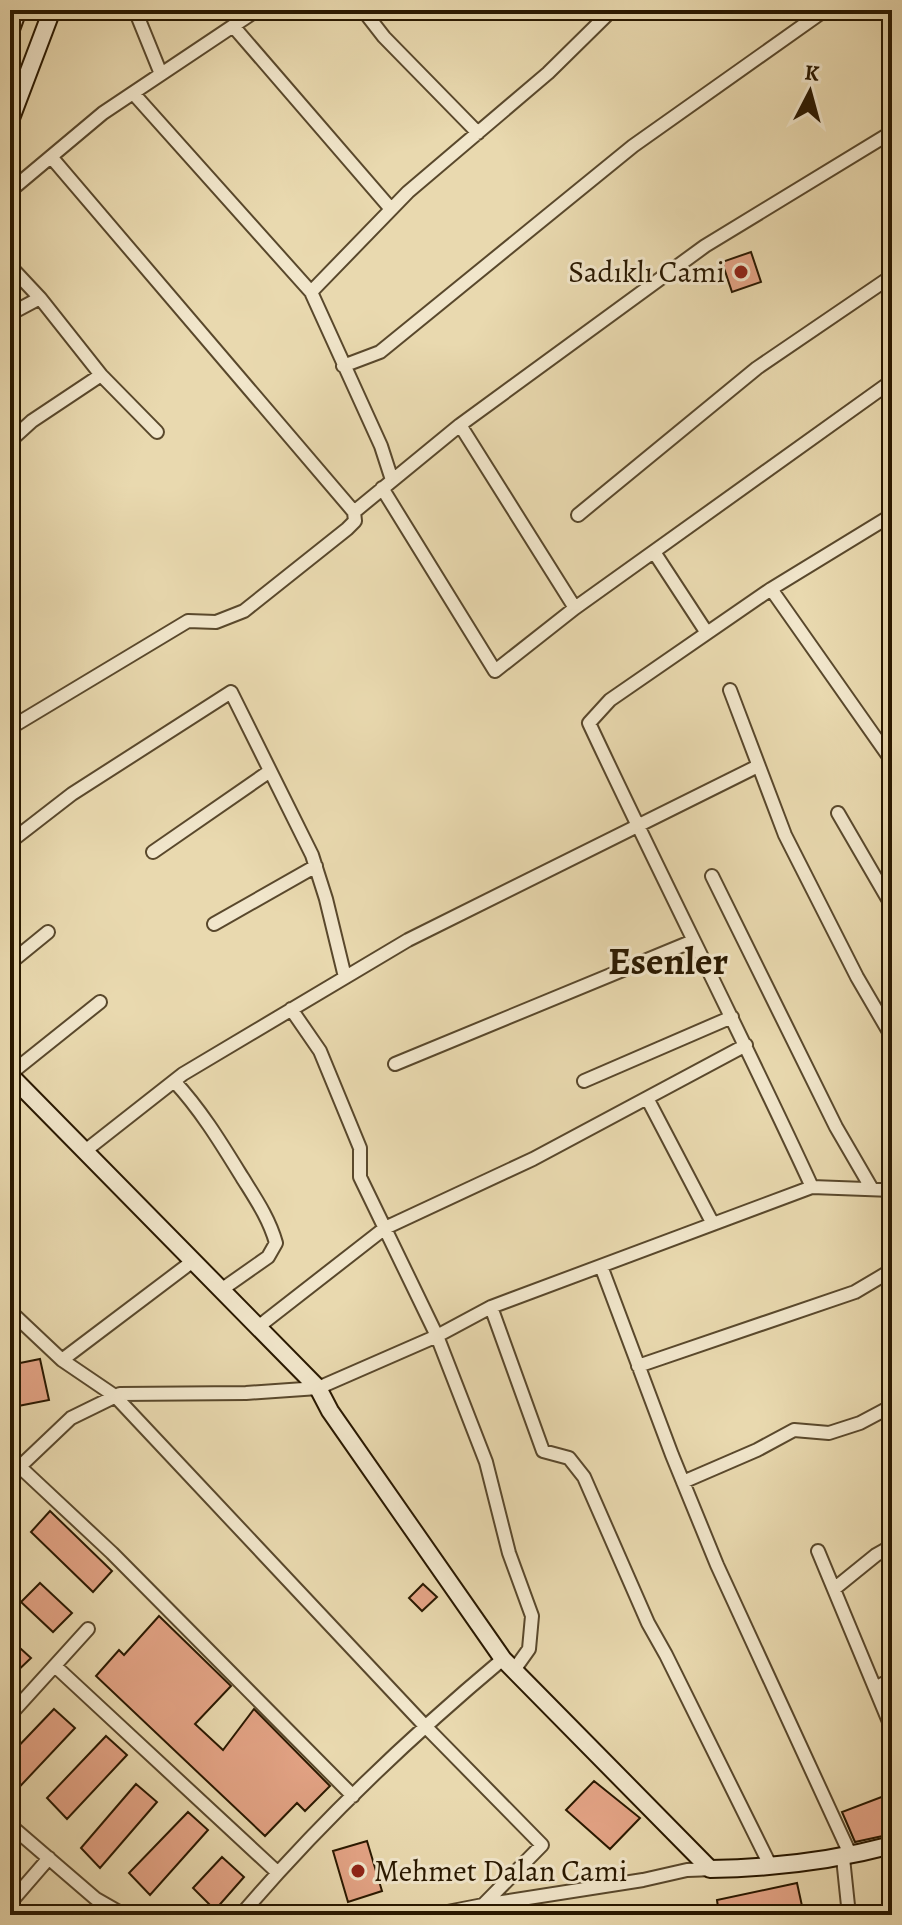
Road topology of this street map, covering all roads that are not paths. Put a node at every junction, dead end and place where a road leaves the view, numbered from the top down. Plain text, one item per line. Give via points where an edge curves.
1 (18, 10) edge
2 (52, 10) edge
3 (135, 10) edge
4 (257, 10) edge
5 (363, 10) edge
6 (825, 10) edge
7 (607, 12) edge
8 (233, 26) junction
9 (10, 32) edge
10 (161, 74) junction
11 (133, 93) junction
12 (10, 121) edge
13 (892, 132) edge
14 (478, 133) junction
15 (52, 158) junction
16 (10, 191) edge
17 (391, 209) junction
18 (10, 266) edge
19 (892, 276) edge
20 (311, 292) junction
21 (40, 298) junction
22 (10, 314) edge
23 (343, 366) junction
24 (101, 375) junction
25 (892, 381) edge
26 (460, 425) junction
27 (157, 432) dead end
28 (10, 441) edge
29 (387, 484) junction
30 (354, 512) junction
31 (578, 515) dead end
32 (892, 515) edge
33 (654, 552) junction
34 (771, 589) junction
35 (575, 608) junction
36 (707, 633) junction
37 (730, 690) dead end
38 (10, 728) edge
39 (892, 761) edge
40 (758, 766) junction
41 (270, 771) junction
42 (838, 813) dead end
43 (636, 826) junction
44 (10, 842) edge
45 (153, 852) dead end
46 (316, 866) junction
47 (712, 876) dead end
48 (892, 906) edge
49 (214, 924) dead end
50 (48, 932) dead end
51 (693, 941) junction
52 (10, 963) edge
53 (345, 977) junction
54 (100, 1002) dead end
55 (291, 1009) junction
56 (732, 1017) junction
57 (892, 1037) edge
58 (746, 1045) junction
59 (395, 1064) dead end
60 (10, 1075) edge
61 (174, 1081) junction
62 (584, 1081) dead end
63 (647, 1098) junction
64 (85, 1151) junction
65 (812, 1187) junction
66 (872, 1189) junction
67 (892, 1190) edge
68 (713, 1224) junction
69 (385, 1228) junction
70 (193, 1261) junction
71 (601, 1266) junction
72 (892, 1270) edge
73 (221, 1290) junction
74 (491, 1307) junction
75 (10, 1311) edge
76 (258, 1327) junction
77 (437, 1336) junction
78 (62, 1360) junction
79 (638, 1366) junction
80 (318, 1388) junction
81 (115, 1396) junction
82 (892, 1406) edge
83 (20, 1467) junction
84 (10, 1476) edge
85 (683, 1482) junction
86 (892, 1546) edge
87 (818, 1551) dead end
88 (834, 1589) junction
89 (88, 1629) dead end
90 (509, 1664) junction
91 (55, 1666) junction
92 (892, 1679) edge
93 (875, 1688) junction
94 (10, 1715) edge
95 (425, 1726) junction
96 (892, 1729) edge
97 (353, 1796) junction
98 (10, 1825) edge
99 (892, 1845) edge
100 (847, 1857) junction
101 (49, 1858) junction
102 (771, 1867) junction
103 (750, 1868) joint
104 (710, 1869) junction
105 (277, 1872) junction
106 (10, 1903) edge
107 (483, 1905) junction
108 (124, 1915) edge
109 (241, 1915) edge
110 (432, 1915) edge
111 (849, 1915) edge

1 - 9 street
2 - 12 street
3 - 10 street
4 - 8 street
5 - 14 street
6 - 23 street via 633,146 380,352
7 - 14 street via 548,73
8 - 10 street
8 - 17 street
10 - 11 street
11 - 15 street
11 - 20 street
13 - 26 street via 705,246
14 - 17 street
15 - 16 street
15 - 30 street
17 - 20 street
18 - 21 street
19 - 31 street via 757,368
20 - 23 street
21 - 22 street
21 - 24 street
23 - 29 street via 381,446
24 - 27 street
24 - 28 street
25 - 33 street
26 - 29 street
26 - 35 street
29 - 30 street
29 - 35 street via 495,671
30 - 38 street via 355,521 347,529 244,611 216,622 188,621
32 - 34 street
33 - 35 street
33 - 36 street
34 - 36 street
34 - 39 street
36 - 43 street via 610,700 589,723
37 - 40 street
40 - 43 street
40 - 57 street via 785,835
41 - 44 street via 231,692 72,794
41 - 45 street
41 - 46 street
42 - 48 street
43 - 51 street
43 - 53 street
46 - 49 street
46 - 53 street
47 - 66 street
50 - 52 street
51 - 56 street
51 - 59 street
53 - 55 street
54 - 60 street
55 - 61 street
55 - 69 street via 320,1051 360,1148 360,1177
56 - 58 street
56 - 62 street
58 - 63 street
58 - 65 street
60 - 64 street
61 - 64 street
61 - 73 street via 215,1132 276,1243 268,1257
63 - 68 street
63 - 69 street
64 - 70 street
65 - 66 street
65 - 68 street
66 - 67 street
68 - 71 street
69 - 76 street
69 - 77 street
70 - 73 street
70 - 78 street
71 - 74 street
71 - 79 street
72 - 79 street via 855,1292
73 - 76 street
74 - 77 street
74 - 102 street via 543,1451 569,1458 584,1477 648,1623
75 - 78 street
76 - 80 street
77 - 80 street
77 - 90 street via 486,1462 509,1553 532,1616 529,1649
78 - 81 street
79 - 85 street
80 - 81 street
80 - 90 street
81 - 83 street via 71,1418
81 - 95 street
82 - 85 street via 829,1433 794,1430
83 - 84 street
83 - 97 street
85 - 100 street
86 - 88 street
87 - 88 street
88 - 93 street
89 - 91 street
90 - 95 street
90 - 104 street
91 - 94 street
91 - 105 street
92 - 93 street
93 - 96 street
95 - 97 street
95 - 107 street via 542,1845
97 - 105 street
98 - 101 street
99 - 100 street
100 - 102 street
100 - 111 street
101 - 106 street
101 - 108 street via 96,1899
102 - 103 street
103 - 104 street
104 - 107 street
105 - 109 street
107 - 110 street

